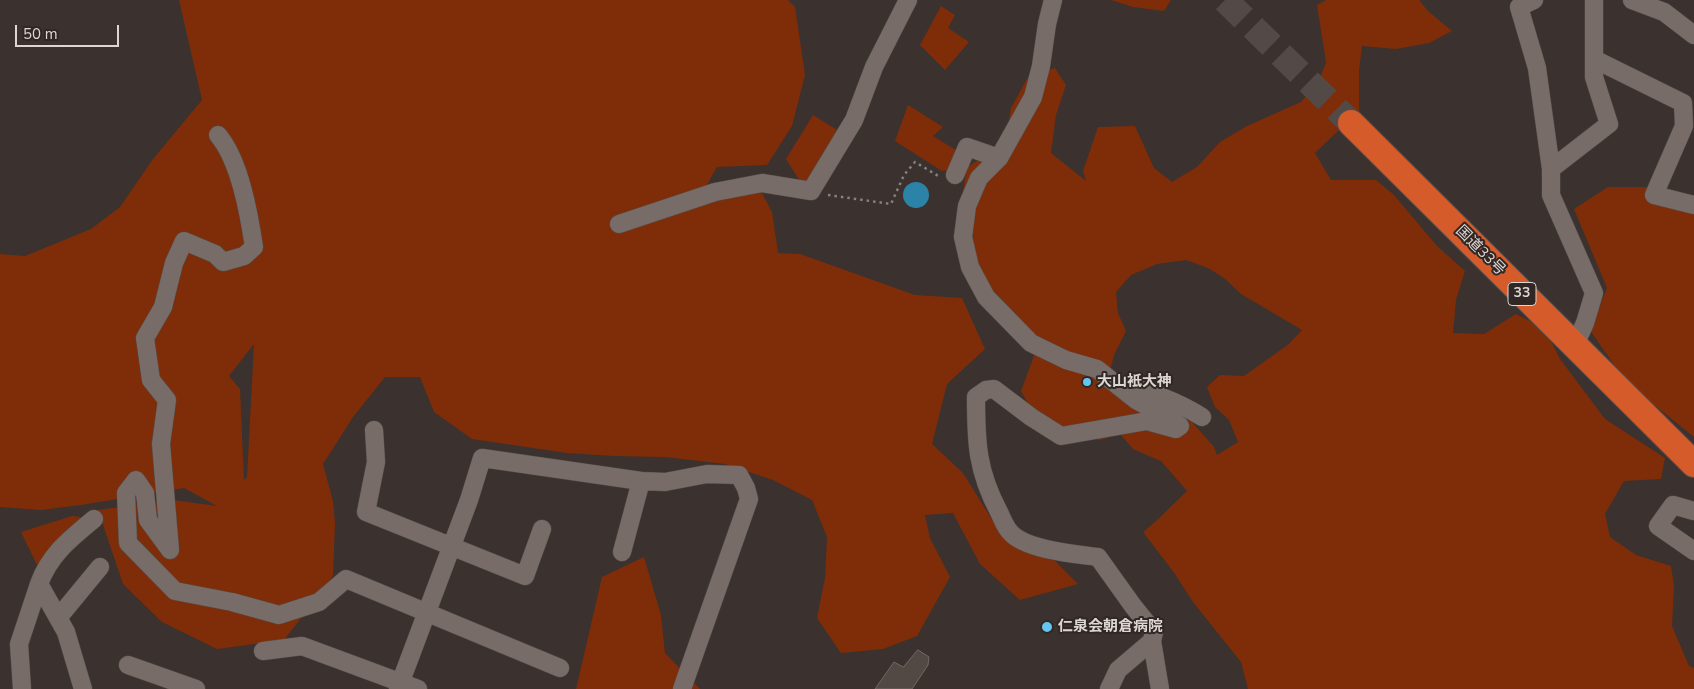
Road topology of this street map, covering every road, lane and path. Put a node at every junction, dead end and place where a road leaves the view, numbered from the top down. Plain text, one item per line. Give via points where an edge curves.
1 (908, 0) edge
2 (1053, 0) edge
3 (1534, 0) edge
4 (1594, 0) edge
5 (1632, 0) edge
6 (1694, 35) edge
7 (1594, 59) junction
8 (1351, 124) tunnel mouth
9 (218, 135) dead end
10 (999, 158) junction
11 (1551, 169) junction
12 (955, 175) joint
13 (812, 191) junction
14 (1694, 205) edge
15 (619, 224) dead end
16 (1575, 345) junction
17 (1111, 381) junction
18 (1202, 417) dead end
19 (374, 430) dead end
20 (1694, 464) edge
21 (641, 481) junction
22 (1694, 511) edge
23 (94, 519) dead end
24 (542, 529) dead end
25 (451, 546) junction
26 (1694, 551) edge
27 (622, 552) dead end
28 (100, 567) dead end
29 (39, 584) junction
30 (427, 612) junction
31 (58, 618) junction
32 (1152, 641) junction
33 (263, 651) dead end
34 (128, 665) dead end
35 (560, 668) dead end
36 (399, 686) edge
37 (22, 689) edge
38 (83, 689) edge
39 (196, 689) edge
40 (418, 689) edge
41 (682, 689) edge
42 (1108, 689) edge
43 (1160, 689) edge

1 - 13 street via 874,67 854,120
2 - 10 street via 1033,97
3 - 11 street via 1520,7 1537,68
4 - 7 street
5 - 6 street via 1664,12
7 - 11 street via 1594,77 1609,124
7 - 14 street via 1683,103 1684,126 1654,195
8 - 16 highway, 国道33号 / 33
9 - 30 street via 227,146 247,205 254,247 244,256 223,262 215,254 184,241 174,263 163,307 145,338 151,380 167,400 161,444 170,550 148,520 145,493 136,480 126,494 128,543 175,591 279,615 318,602 346,579
10 - 12 street via 967,147
10 - 17 street via 979,178 967,206 963,238 970,268 986,297 1031,343 1066,360 1097,369
11 - 16 street via 1551,195 1594,293
12 - 13 path via 942,178 915,162 904,174 890,204
13 - 15 street via 762,182 715,192
16 - 20 highway, 国道33号 / 33
17 - 18 street via 1176,402
17 - 32 street via 1180,426 1176,429 1146,421 1061,436 994,389 986,390 976,397 978,454 989,493 1010,533 1050,550 1098,557 1154,632
19 - 25 street via 376,462 366,512
21 - 25 street via 482,458
21 - 27 street
21 - 41 street via 665,482 707,474 739,476 749,500
22 - 26 street via 1673,506 1658,526
23 - 29 street via 51,559
24 - 25 street via 525,576
25 - 30 street
28 - 31 street
29 - 31 street
29 - 37 street via 19,644
30 - 35 street
30 - 36 street
31 - 38 street via 66,632
32 - 42 street via 1118,670
32 - 43 street
33 - 36 street via 302,646
34 - 39 street
36 - 40 street

